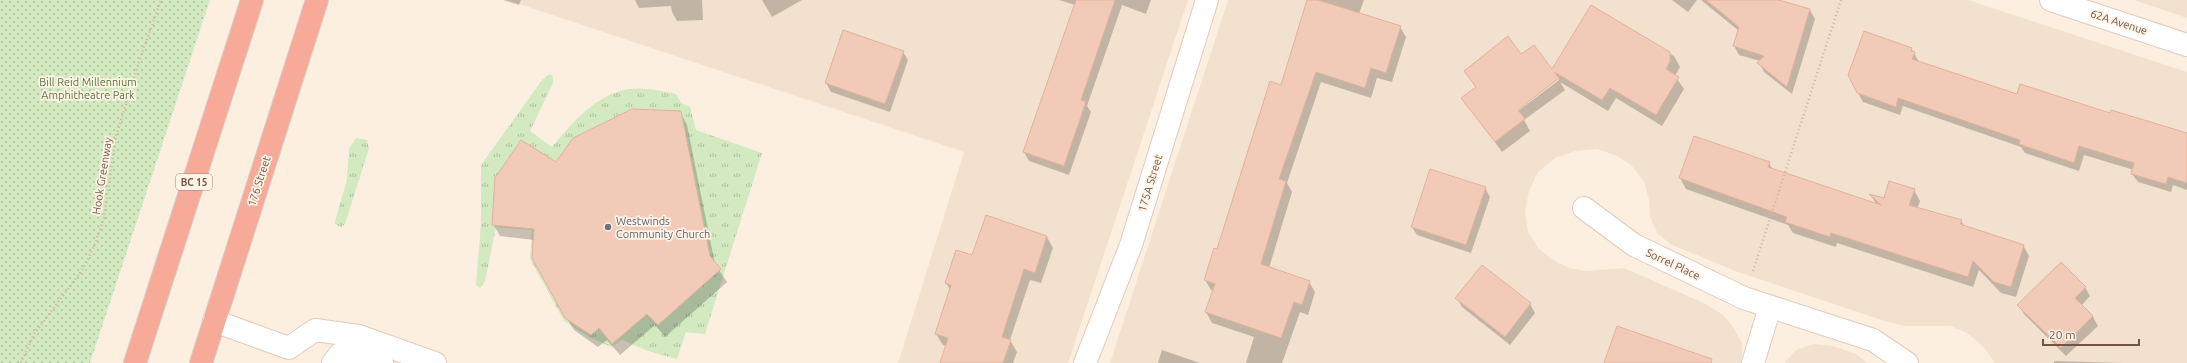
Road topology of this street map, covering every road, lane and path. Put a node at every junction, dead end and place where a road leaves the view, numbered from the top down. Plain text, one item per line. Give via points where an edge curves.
1 (161, 0) edge
2 (252, 0) edge
3 (318, 0) edge
4 (1207, 0) edge
5 (1841, 0) edge
6 (2051, 0) edge
7 (2187, 45) edge
8 (1584, 208) dead end
9 (1753, 271) dead end
10 (1770, 307) junction
11 (214, 321) junction
12 (288, 355) edge
13 (21, 363) edge
14 (135, 363) edge
15 (201, 363) edge
16 (334, 363) edge
17 (382, 363) edge
18 (435, 363) edge
19 (1085, 363) edge
20 (1753, 363) edge
21 (1907, 363) edge

1 - 13 path, Hook Greenway via 116,136 104,218 95,244 83,269 34,334
2 - 14 highway, BC 15
3 - 11 highway, 176 Street
4 - 19 street, 175A Street via 1131,245
5 - 9 path
6 - 7 street, 62A Avenue
8 - 10 street, Sorrel Place via 1634,245 1744,298
10 - 20 street
10 - 21 street, Sorrel Place via 1873,340
11 - 12 street
11 - 15 highway, 176 Street
12 - 18 street via 315,330 359,336
16 - 17 street via 340,354 357,354

